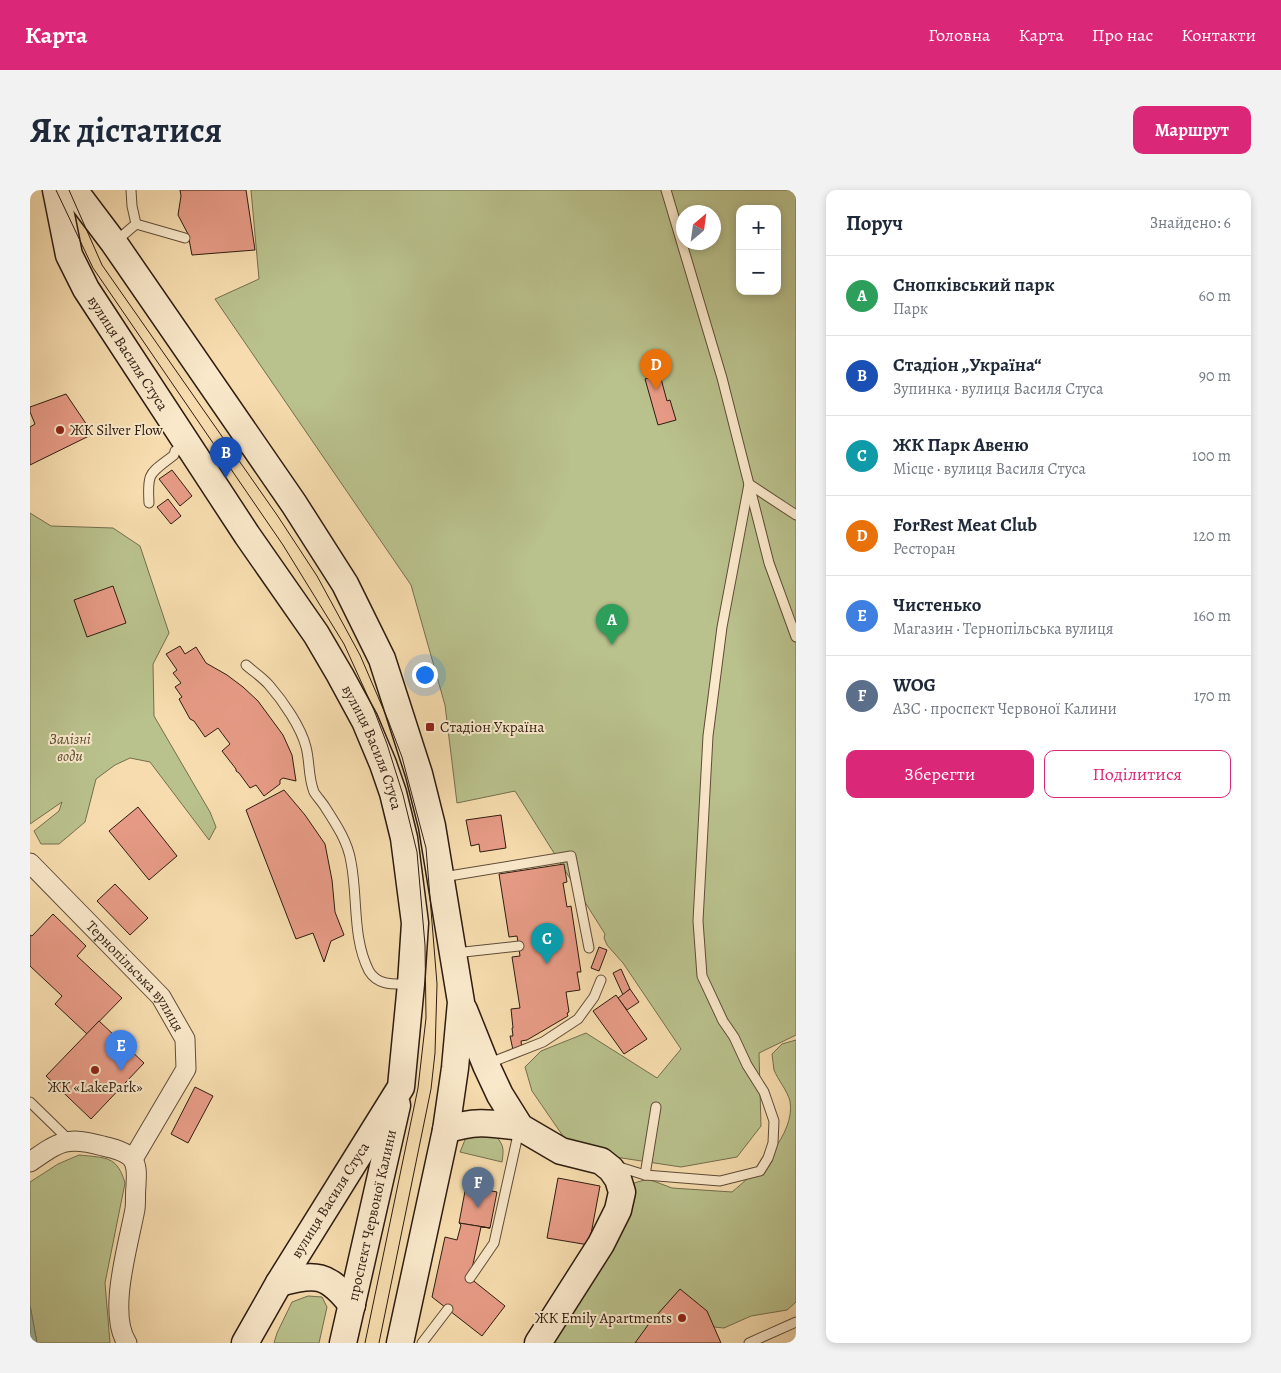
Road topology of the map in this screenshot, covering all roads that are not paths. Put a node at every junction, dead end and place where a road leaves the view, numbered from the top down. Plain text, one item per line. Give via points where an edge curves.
1 (56, 190) edge
2 (74, 190) edge
3 (131, 190) edge
4 (666, 190) edge
5 (136, 224) junction
6 (185, 238) dead end
7 (114, 243) junction
8 (189, 446) junction
9 (748, 484) junction
10 (149, 503) dead end
11 (796, 515) edge
12 (796, 637) edge
13 (246, 665) dead end
14 (30, 863) edge
15 (440, 877) junction
16 (587, 938) junction
17 (576, 939) dead end
18 (519, 946) dead end
19 (589, 948) dead end
20 (452, 954) junction
21 (601, 980) dead end
22 (411, 984) junction
23 (460, 1002) junction
24 (486, 1064) junction
25 (401, 1087) junction
26 (30, 1102) edge
27 (656, 1107) dead end
28 (520, 1127) junction
29 (446, 1130) junction
30 (69, 1140) junction
31 (133, 1159) junction
32 (601, 1161) junction
33 (30, 1162) edge
34 (645, 1175) junction
35 (470, 1278) dead end
36 (279, 1282) junction
37 (352, 1305) junction
38 (448, 1309) dead end
39 (796, 1322) edge
40 (127, 1343) edge
41 (245, 1343) edge
42 (343, 1343) edge
43 (400, 1343) edge
44 (422, 1343) edge
45 (538, 1343) edge
46 (749, 1343) edge

1 - 8 main road, вулиця Василя Стуса via 69,255 86,289
2 - 7 main road, вулиця Василя Стуса
3 - 5 lane
4 - 9 lane via 722,378
5 - 6 lane
5 - 7 lane
7 - 15 main road, вулиця Василя Стуса via 346,584 382,659 404,722 432,826
8 - 10 lane via 175,451 151,472
8 - 22 main road, вулиця Василя Стуса via 316,634 369,730 393,793 404,838 415,923
9 - 11 lane
9 - 12 lane via 769,563
9 - 34 lane via 722,627 708,736 698,921 702,976 747,1066 764,1092 774,1121 773,1143 760,1171 720,1181
13 - 22 lane via 268,684 295,721 306,746 315,792 343,837 351,861 362,951 370,972 379,982
14 - 31 street, Тернопільська вулиця via 162,997 185,1038 186,1069
15 - 16 lane via 571,856
15 - 20 main road, вулиця Василя Стуса
16 - 17 lane
16 - 19 lane
18 - 20 lane
20 - 23 main road, вулиця Василя Стуса
21 - 24 lane via 594,997 578,1019 543,1042
22 - 25 main road, вулиця Василя Стуса
23 - 24 main road
23 - 29 main road, вулиця Василя Стуса
24 - 28 main road
25 - 36 main road, вулиця Василя Стуса
25 - 37 main road, проспект Червоної Калини
26 - 30 lane
27 - 34 lane
28 - 29 main road via 483,1122
28 - 32 main road via 561,1151
28 - 35 lane via 494,1243
29 - 43 main road
30 - 31 street via 83,1140 118,1150
30 - 33 street via 54,1145
31 - 40 street via 136,1168 135,1207 119,1312 121,1334
32 - 34 lane
32 - 45 main road via 618,1179 622,1192 618,1210 601,1244
36 - 37 main road via 303,1276 321,1278 338,1287
36 - 41 main road, вулиця Василя Стуса
37 - 42 main road, проспект Червоної Калини
38 - 44 lane
39 - 46 lane

